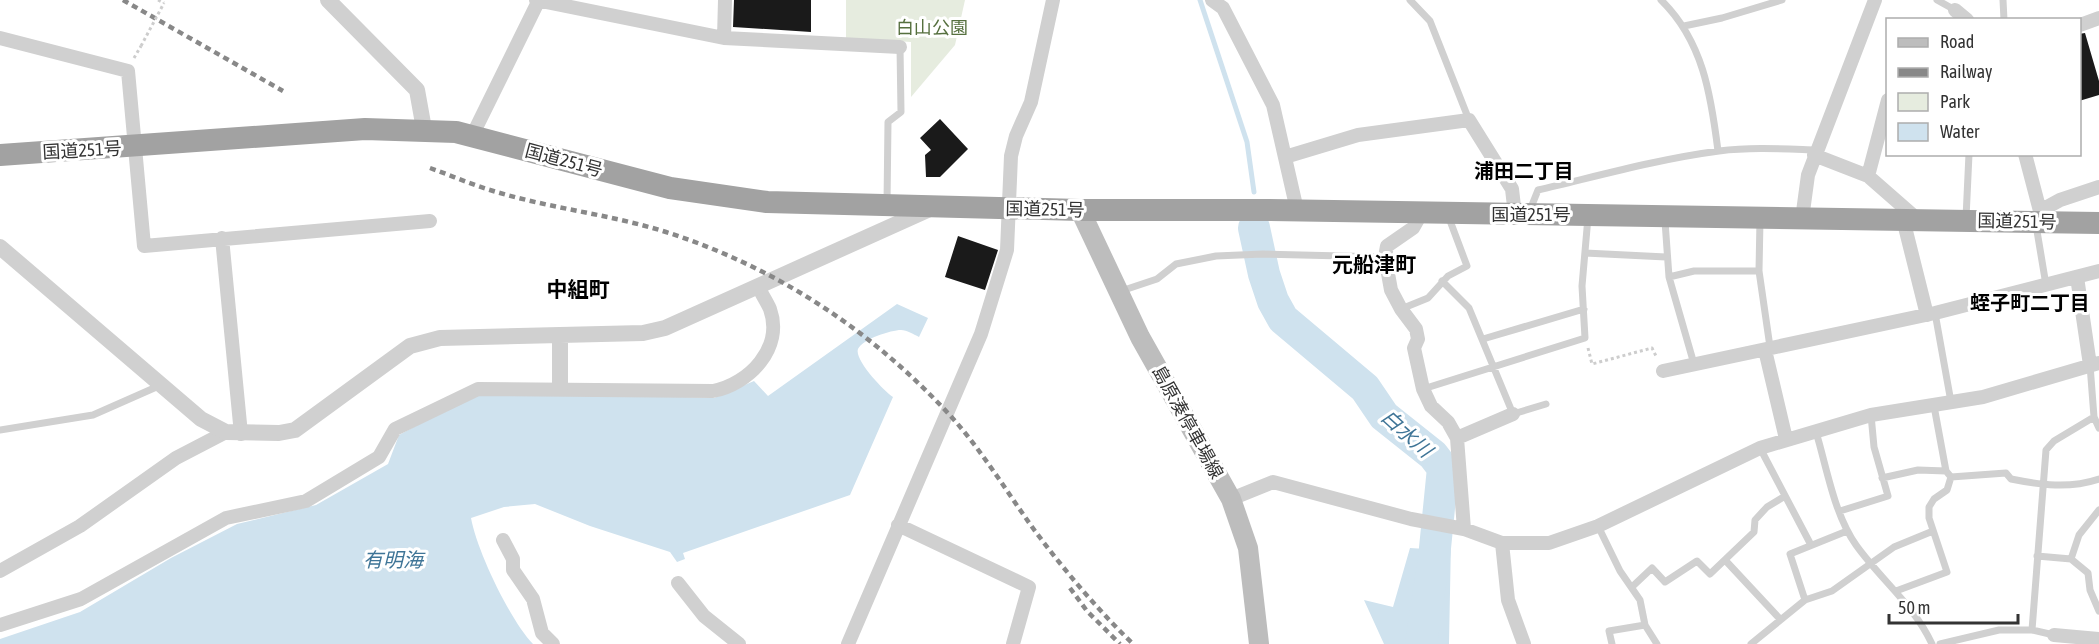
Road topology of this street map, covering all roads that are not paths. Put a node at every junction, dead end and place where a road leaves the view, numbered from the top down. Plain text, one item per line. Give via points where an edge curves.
1 (328, 0) edge
2 (725, 0) edge
3 (1053, 0) edge
4 (1212, 0) edge
5 (1410, 0) edge
6 (1661, 0) edge
7 (1782, 0) edge
8 (1875, 0) edge
9 (1937, 0) edge
10 (2003, 0) edge
11 (537, 1) edge
12 (1955, 9) joint
13 (1965, 18) edge
14 (2004, 18) edge
15 (2099, 18) edge
16 (2081, 24) edge
17 (1683, 26) junction
18 (0, 38) edge
19 (724, 38) junction
20 (900, 47) joint
21 (1886, 104) edge
22 (1469, 120) junction
23 (424, 129) junction
24 (472, 136) junction
25 (134, 147) junction
26 (1718, 151) junction
27 (1815, 152) junction
28 (0, 155) edge
29 (1969, 156) edge
30 (2025, 156) edge
31 (1285, 158) junction
32 (1868, 176) junction
33 (2099, 187) edge
34 (887, 205) junction
35 (936, 206) junction
36 (1009, 208) junction
37 (1080, 210) junction
38 (1297, 210) junction
39 (1422, 212) junction
40 (1447, 213) junction
41 (1588, 214) junction
42 (1522, 215) junction
43 (1665, 216) junction
44 (1760, 217) junction
45 (2039, 217) junction
46 (1910, 218) junction
47 (1802, 219) junction
48 (1966, 219) junction
49 (430, 220) dead end
50 (2099, 223) edge
51 (222, 238) junction
52 (0, 247) edge
53 (1586, 253) junction
54 (1385, 257) junction
55 (1666, 257) junction
56 (1759, 271) junction
57 (2099, 271) edge
58 (1669, 277) junction
59 (2077, 277) junction
60 (1443, 281) junction
61 (2046, 285) junction
62 (759, 288) junction
63 (1119, 291) junction
64 (1401, 309) junction
65 (1584, 309) junction
66 (1931, 314) junction
67 (560, 336) junction
68 (1483, 339) junction
69 (1768, 349) junction
70 (1694, 364) junction
71 (2094, 364) edge
72 (1492, 365) junction
73 (1663, 371) road end
74 (161, 385) junction
75 (560, 388) junction
76 (1424, 389) junction
77 (1951, 403) junction
78 (1546, 404) dead end
79 (1934, 406) junction
80 (1513, 414) junction
81 (1871, 415) junction
82 (2094, 417) junction
83 (2099, 428) edge
84 (0, 430) edge
85 (1816, 432) junction
86 (233, 433) junction
87 (1457, 438) junction
88 (1786, 439) junction
89 (1761, 448) junction
90 (1948, 474) junction
91 (1882, 478) junction
92 (2099, 479) edge
93 (2043, 486) junction
94 (1785, 496) junction
95 (1231, 499) junction
96 (2099, 510) edge
97 (1840, 512) junction
98 (898, 525) junction
99 (1598, 526) junction
100 (1460, 528) junction
101 (1847, 531) junction
102 (1933, 531) junction
103 (503, 540) dead end
104 (1502, 543) junction
105 (1811, 545) junction
106 (2037, 556) junction
107 (1725, 560) junction
108 (2071, 560) junction
109 (1871, 564) junction
110 (0, 571) edge
111 (678, 583) dead end
112 (1633, 586) junction
113 (1896, 591) junction
114 (1805, 600) junction
115 (2099, 610) edge
116 (1780, 619) junction
117 (0, 625) edge
118 (1645, 625) junction
119 (2032, 630) junction
120 (2054, 634) joint
121 (2099, 639) edge
122 (553, 644) edge
123 (738, 644) edge
124 (848, 644) edge
125 (1013, 644) edge
126 (1259, 644) edge
127 (1524, 644) edge
128 (1612, 644) edge
129 (1657, 644) edge
130 (1751, 644) edge
131 (1932, 644) edge
132 (1940, 644) edge

1 - 23 street via 417,90
2 - 19 street
3 - 36 street via 1031,102 1011,156
4 - 31 street via 1223,8 1273,105
5 - 22 lane via 1430,21
6 - 17 lane
7 - 17 lane
8 - 27 street
9 - 12 lane
10 - 14 lane
11 - 19 street
11 - 24 street
12 - 13 street
15 - 16 street
17 - 26 lane via 1706,78
18 - 25 street via 128,71
19 - 20 street
20 - 34 lane via 901,112 888,122
21 - 32 street
22 - 31 street via 1358,135
22 - 42 street via 1512,189
23 - 24 highway, 国道251号
23 - 25 highway, 国道251号 via 365,129
24 - 34 highway, 国道251号 via 670,188 767,202
25 - 28 highway, 国道251号
25 - 51 street via 144,246
26 - 27 lane via 1758,148
26 - 42 lane via 1538,190
27 - 32 street
27 - 47 street
29 - 48 lane
30 - 45 street
31 - 38 street
32 - 46 street
33 - 45 street via 2060,200
34 - 35 highway, 国道251号
35 - 36 highway, 国道251号
35 - 62 street
36 - 37 highway, 国道251号
36 - 98 street via 1007,250 981,334
37 - 38 highway, 国道251号
37 - 63 main road, 島原湊停車場線
38 - 39 highway, 国道251号
39 - 40 highway, 国道251号
39 - 54 street via 1413,228 1387,246
40 - 42 highway, 国道251号
40 - 60 lane via 1467,266
41 - 42 highway, 国道251号
41 - 43 highway, 国道251号
41 - 53 lane
43 - 44 highway, 国道251号
43 - 55 lane
44 - 47 highway, 国道251号
44 - 56 lane
45 - 48 highway, 国道251号
45 - 50 highway, 国道251号
45 - 61 lane
46 - 47 highway, 国道251号
46 - 48 highway, 国道251号
46 - 66 street
49 - 51 street
51 - 86 street
52 - 74 street
53 - 55 lane
53 - 65 lane
54 - 63 lane via 1216,256 1176,264 1157,279
54 - 64 street via 1391,290
55 - 58 lane
56 - 58 lane via 1694,271
56 - 69 lane
57 - 59 street
58 - 70 lane
59 - 61 street
59 - 71 street
60 - 64 lane via 1428,298
60 - 68 lane via 1469,308
61 - 66 street
62 - 67 street via 665,328 643,333
62 - 75 street via 771,317 769,345 753,371 724,389
63 - 95 main road, 島原湊停車場線
64 - 76 street via 1416,329 1418,339 1414,348
65 - 68 lane
65 - 72 lane via 1585,338
66 - 69 street
66 - 77 lane
67 - 75 street
67 - 86 street via 424,341 410,346 295,430
68 - 72 lane
69 - 70 street
69 - 88 street
70 - 73 street
71 - 77 street
71 - 82 lane
72 - 76 lane
72 - 80 lane
74 - 84 lane via 93,415
74 - 86 street via 201,418
75 - 117 street via 478,389 395,429 380,457 306,501 226,518 81,599
76 - 87 street via 1431,406 1448,422
77 - 79 street
78 - 80 lane
79 - 81 street
79 - 90 lane
80 - 87 street
81 - 85 street
81 - 91 lane
82 - 83 lane
82 - 93 lane via 2046,450
85 - 88 street
85 - 97 lane
86 - 110 street via 176,458 80,526
87 - 100 street
88 - 89 street
89 - 94 lane
89 - 99 street
90 - 91 lane via 1918,470
90 - 93 lane via 2006,473 2010,479
90 - 102 lane via 1947,490 1929,507
91 - 97 lane via 1888,496
92 - 93 lane via 2071,486
93 - 106 lane
94 - 105 lane
94 - 107 lane via 1767,507 1755,520 1754,532
95 - 100 street via 1273,482
95 - 126 main road, 島原湊停車場線 via 1248,548
96 - 108 lane via 2079,535
97 - 101 lane
98 - 124 street
98 - 125 street via 1029,587
99 - 104 street via 1549,543
99 - 112 lane via 1620,571
100 - 104 street
101 - 105 lane
101 - 109 lane
102 - 109 lane via 1894,547
102 - 113 lane via 1947,572
103 - 122 street via 513,559 513,570 533,599 542,633
104 - 127 street via 1508,600
105 - 114 lane via 1790,554
106 - 108 lane
106 - 119 lane
107 - 112 lane via 1710,574 1697,561 1665,582 1652,568
107 - 116 lane
108 - 115 lane via 2088,573
109 - 113 lane
109 - 114 lane via 1832,591
111 - 123 street via 704,616
112 - 118 lane
113 - 131 lane via 1925,627
114 - 116 lane
116 - 130 lane
118 - 128 lane via 1609,631
118 - 129 lane
119 - 120 lane
119 - 132 lane via 1999,630
120 - 121 street

